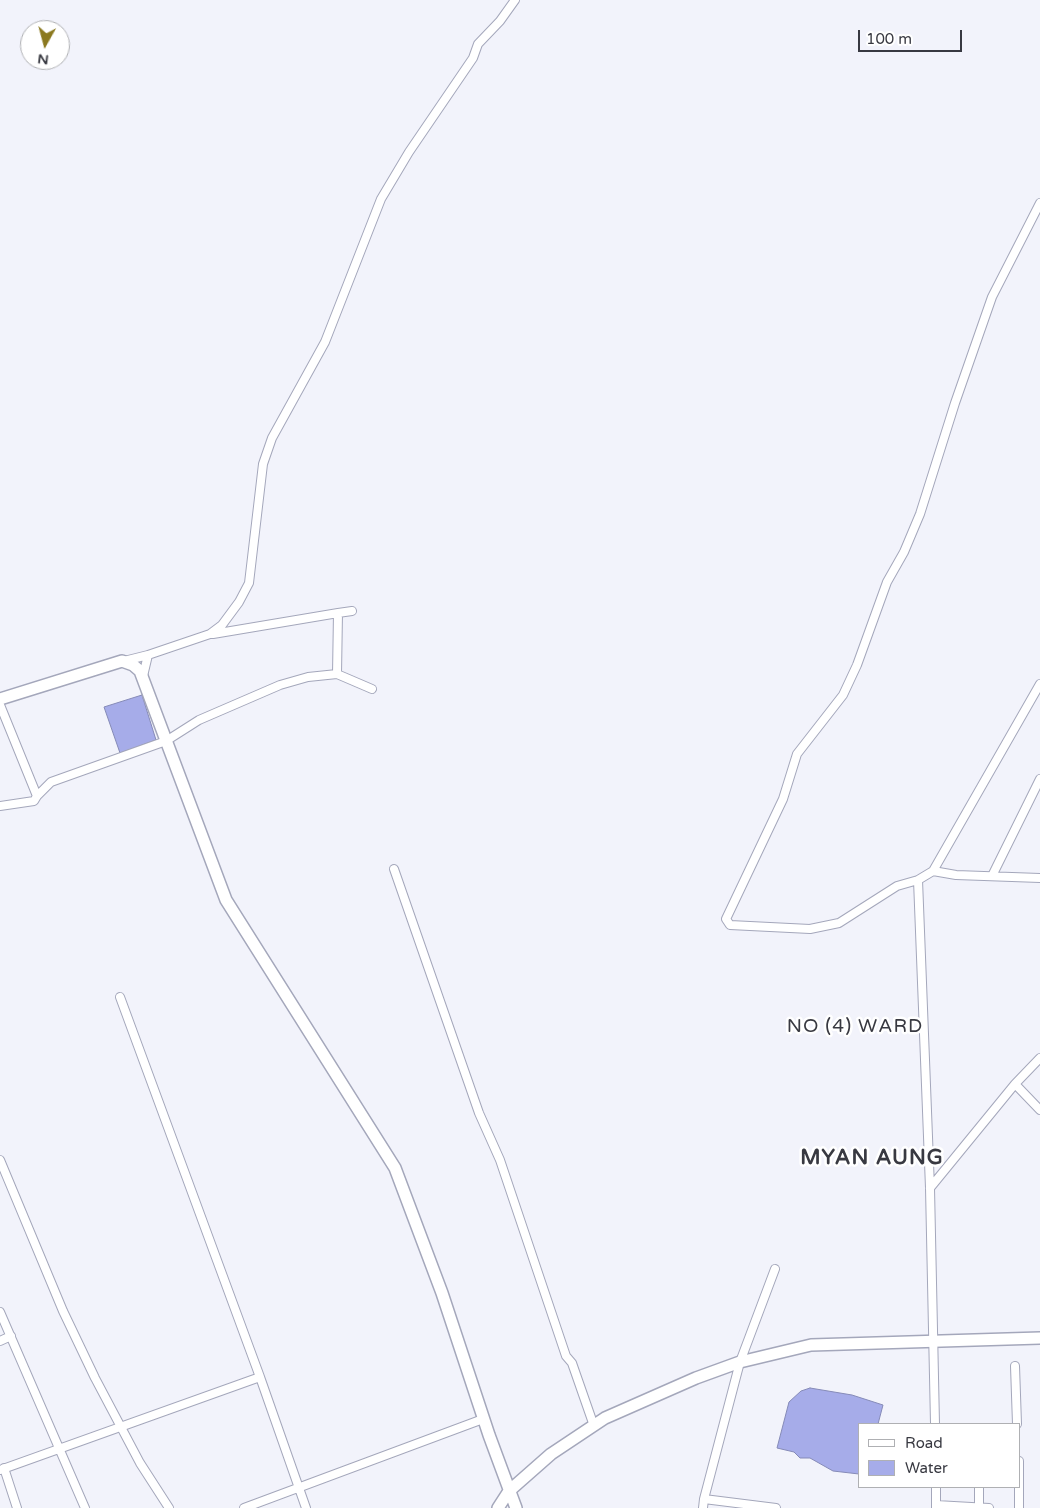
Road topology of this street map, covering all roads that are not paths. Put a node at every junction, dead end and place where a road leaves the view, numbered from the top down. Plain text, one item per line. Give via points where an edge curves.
1 (515, 0) edge
2 (1040, 203) edge
3 (352, 611) dead end
4 (338, 613) junction
5 (210, 634) junction
6 (148, 654) junction
7 (122, 661) junction
8 (337, 674) junction
9 (142, 676) junction
10 (1040, 684) edge
11 (372, 689) dead end
12 (0, 699) edge
13 (0, 705) edge
14 (166, 741) junction
15 (1040, 780) edge
16 (37, 796) junction
17 (0, 806) edge
18 (394, 869) dead end
19 (933, 871) junction
20 (992, 876) junction
21 (1040, 878) edge
22 (918, 880) junction
23 (120, 996) dead end
24 (1040, 1058) edge
25 (1015, 1084) junction
26 (1040, 1110) edge
27 (0, 1160) edge
28 (930, 1188) junction
29 (775, 1269) dead end
30 (0, 1312) edge
31 (11, 1336) junction
32 (1040, 1338) edge
33 (0, 1341) edge
34 (934, 1342) junction
35 (740, 1362) junction
36 (1015, 1366) dead end
37 (260, 1377) junction
38 (483, 1419) junction
39 (935, 1423) edge
40 (1017, 1423) edge
41 (594, 1426) junction
42 (120, 1427) junction
43 (61, 1448) junction
44 (2, 1469) edge
45 (299, 1487) junction
46 (936, 1488) edge
47 (980, 1488) edge
48 (1019, 1488) edge
49 (509, 1491) junction
50 (704, 1499) junction
51 (936, 1507) edge
52 (979, 1507) edge
53 (17, 1508) edge
54 (85, 1508) edge
55 (170, 1508) edge
56 (244, 1508) edge
57 (306, 1508) edge
58 (498, 1508) edge
59 (516, 1508) edge
60 (703, 1508) edge
61 (776, 1508) edge
62 (989, 1508) edge
63 (1019, 1508) edge

1 - 5 street via 478,44 381,199 325,342 272,438 263,464 249,582 222,626
2 - 22 street via 992,297 920,514 887,582 858,665 843,695 796,754 783,799 726,918 730,925 810,929 839,924 897,886
3 - 4 street
4 - 5 street
4 - 8 street
5 - 6 street
6 - 7 street
6 - 9 street
7 - 9 street via 133,665
7 - 12 street
8 - 11 street
8 - 14 street via 308,677 280,685 199,720
9 - 14 street
10 - 19 street
13 - 16 street
14 - 16 street via 51,782
14 - 38 street via 226,900 395,1168 442,1293
15 - 20 street
16 - 17 street via 34,801
18 - 41 street via 479,1113 500,1160 566,1356 572,1363
19 - 20 street
19 - 22 street
20 - 21 street
22 - 28 street
23 - 37 street
24 - 25 street
25 - 26 street
25 - 28 street
27 - 42 street via 63,1311
28 - 34 street
29 - 35 street
30 - 31 street
31 - 33 street
31 - 43 street
32 - 34 street
34 - 35 street via 811,1345
34 - 39 street
35 - 41 street via 688,1381
35 - 50 street
36 - 40 street
37 - 42 street
37 - 45 street
38 - 45 street
38 - 49 street
41 - 49 street via 551,1454
42 - 43 street
42 - 55 street
43 - 44 street
43 - 54 street
44 - 53 street
45 - 56 street
45 - 57 street
46 - 51 street
47 - 52 street
48 - 63 street
49 - 58 street
49 - 59 street
50 - 60 street
50 - 61 street
51 - 52 street
52 - 62 street

